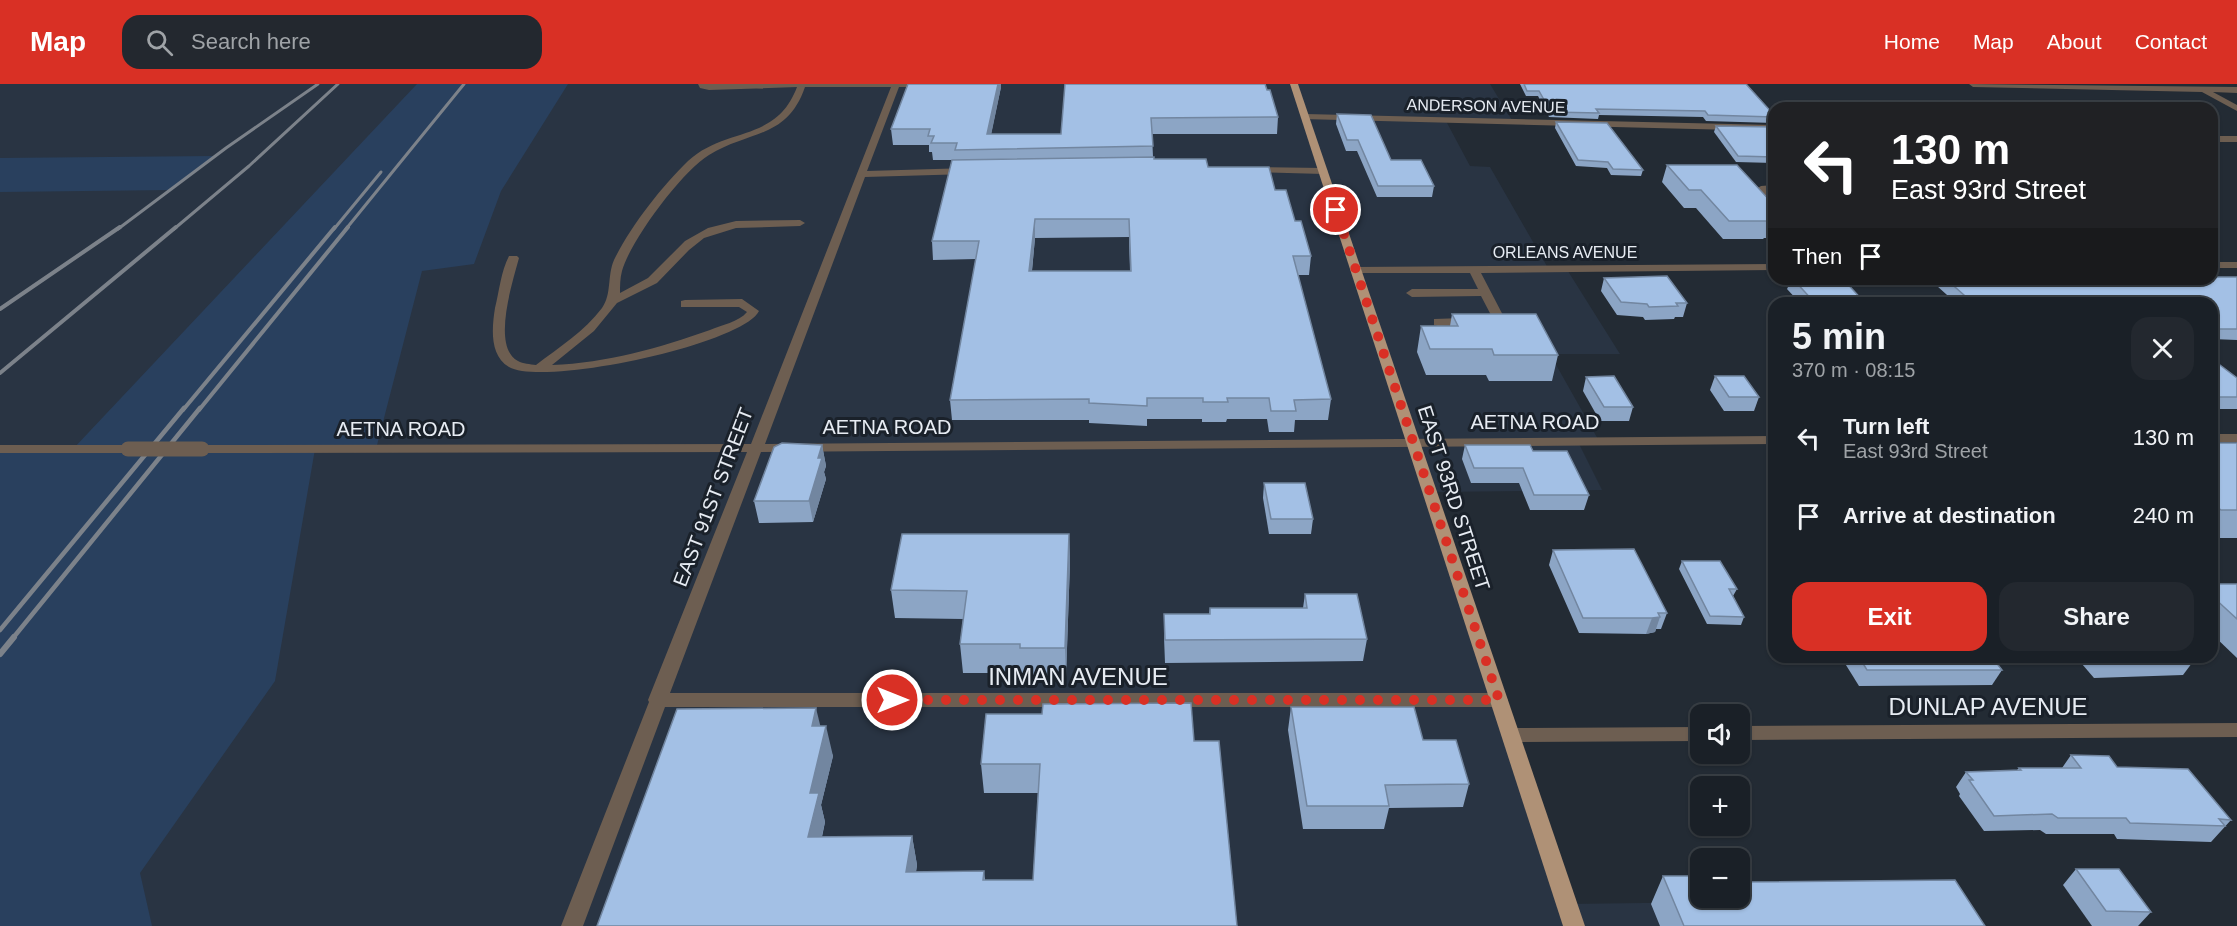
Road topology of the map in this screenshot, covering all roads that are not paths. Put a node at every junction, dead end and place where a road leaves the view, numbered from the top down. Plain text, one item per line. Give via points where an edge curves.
1 (702, 84) edge
2 (802, 84) edge
3 (896, 84) edge
4 (939, 84) edge
5 (1294, 84) edge
6 (1973, 84) edge
7 (2190, 84) edge
8 (2200, 89) junction
9 (2237, 90) edge
10 (2237, 108) edge
11 (1305, 117) junction
12 (1768, 128) edge
13 (2218, 139) edge
14 (2237, 139) edge
15 (983, 170) edge
16 (1241, 170) edge
17 (1323, 171) junction
18 (861, 174) junction
19 (1768, 188) edge
20 (1768, 196) edge
21 (800, 223) dead end
22 (513, 258) dead end
23 (2218, 265) edge
24 (2237, 265) edge
25 (1768, 267) edge
26 (1474, 269) junction
27 (1356, 270) junction
28 (1412, 292) dead end
29 (1486, 292) junction
30 (612, 301) junction
31 (685, 304) dead end
32 (1438, 322) dead end
33 (538, 369) junction
34 (2218, 438) edge
35 (2237, 438) edge
36 (1768, 440) edge
37 (1413, 442) junction
38 (757, 448) junction
39 (0, 449) edge
40 (657, 700) junction
41 (1499, 700) junction
42 (2237, 730) edge
43 (1750, 733) edge
44 (1690, 734) edge
45 (1511, 735) junction
46 (572, 926) edge
47 (1574, 926) edge

1 - 2 street
2 - 3 street
2 - 30 street via 786,116 706,150 691,164 624,251 616,271
3 - 4 street
3 - 18 street, EAST 91ST STREET
5 - 11 main road, EAST 93RD STREET
6 - 8 street
7 - 8 street
8 - 9 street
8 - 10 street
11 - 12 street, ANDERSON AVENUE
11 - 17 main road, EAST 93RD STREET
13 - 14 street
15 - 18 street
16 - 17 street
17 - 27 main road, EAST 93RD STREET
18 - 38 street, EAST 91ST STREET
19 - 20 street via 1761,189
21 - 30 street via 742,224 700,235 647,285
22 - 33 street via 497,333 501,352 517,366
23 - 24 street
25 - 26 street, ORLEANS AVENUE
26 - 27 street, ORLEANS AVENUE
26 - 29 street
27 - 37 main road, EAST 93RD STREET
28 - 29 street
29 - 32 street via 1500,321
30 - 33 street via 587,329
31 - 33 street via 742,303 753,311 750,317 734,325 633,360 588,368
34 - 35 street
36 - 37 street, AETNA ROAD
37 - 38 street, AETNA ROAD
37 - 41 main road, EAST 93RD STREET
38 - 39 street, AETNA ROAD, bridge
38 - 40 street, EAST 91ST STREET
40 - 41 street, INMAN AVENUE
40 - 46 street, EAST 91ST STREET
41 - 45 main road, EAST 93RD STREET
42 - 43 street, DUNLAP AVENUE
44 - 45 street
45 - 47 main road, EAST 93RD STREET

